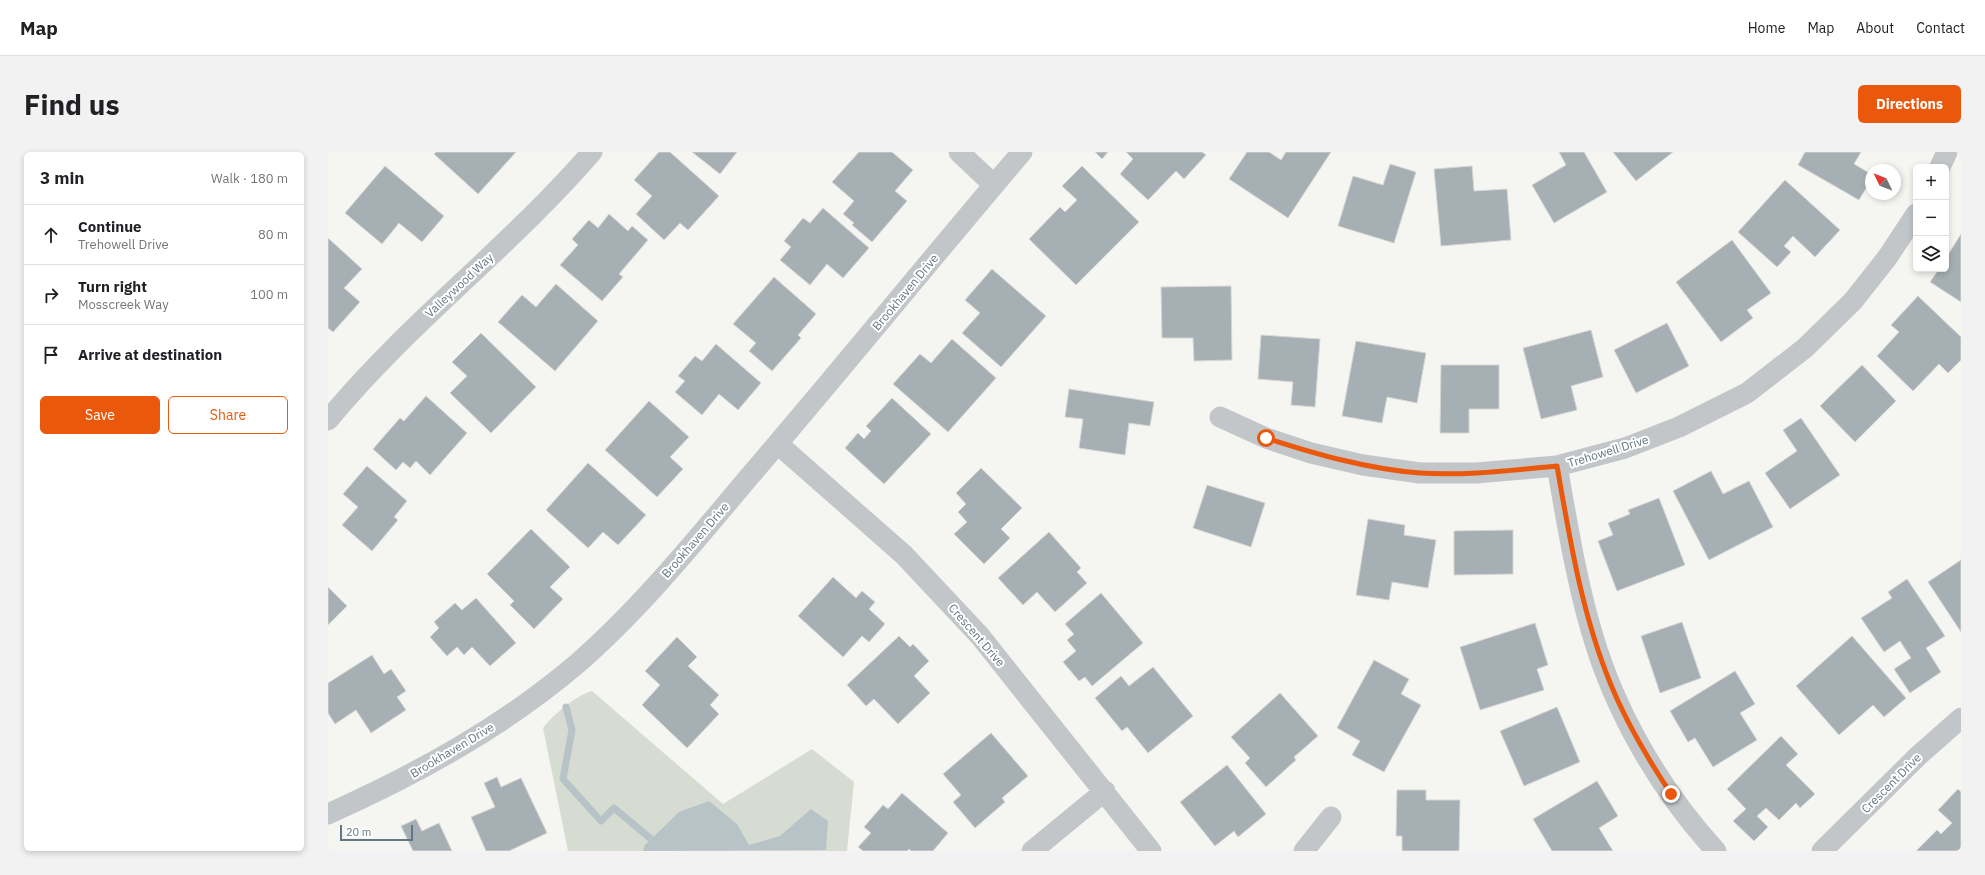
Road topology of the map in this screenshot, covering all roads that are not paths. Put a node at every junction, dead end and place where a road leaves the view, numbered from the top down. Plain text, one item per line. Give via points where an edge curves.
1 (592, 152) edge
2 (959, 152) edge
3 (1022, 152) edge
4 (1947, 152) edge
5 (1941, 164) edge
6 (994, 185) junction
7 (1913, 219) edge
8 (1220, 417) dead end
9 (328, 420) edge
10 (778, 444) junction
11 (1557, 466) junction
12 (1961, 718) edge
13 (1105, 791) junction
14 (328, 814) edge
15 (1331, 817) dead end
16 (1032, 851) edge
17 (1151, 851) edge
18 (1304, 851) edge
19 (1716, 851) edge
20 (1822, 851) edge

1 - 9 street, Valleywood Way via 512,235 378,364
2 - 6 street
3 - 6 street, Brookhaven Drive
4 - 5 street
6 - 10 street, Brookhaven Drive
7 - 11 street, Trehowell Drive via 1887,258 1853,301 1805,348 1747,392 1679,427 1625,448
8 - 11 street, Trehowell Drive via 1266,438 1363,465 1420,473 1469,473
10 - 13 street, Crescent Drive via 904,555 980,636
10 - 14 street, Brookhaven Drive via 630,614 577,664 517,710 439,760
11 - 19 street via 1577,574 1592,634 1611,685 1638,742 1671,794
12 - 20 street, Crescent Drive via 1918,756
13 - 16 street
13 - 17 street, Crescent Drive
15 - 18 street

